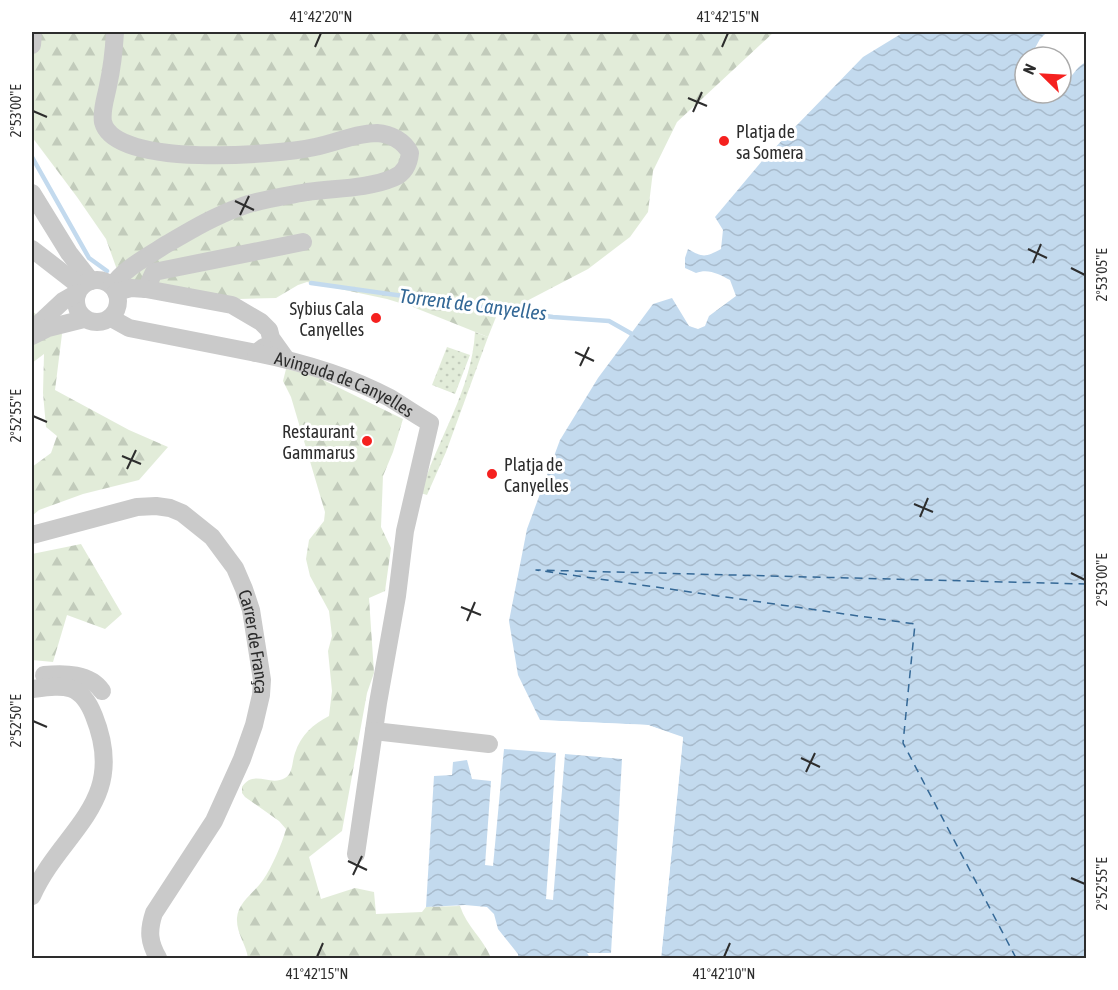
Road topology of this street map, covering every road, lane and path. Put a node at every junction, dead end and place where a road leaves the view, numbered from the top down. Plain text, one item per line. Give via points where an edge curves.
1 (33, 32) edge
2 (115, 32) edge
3 (32, 45) edge
4 (32, 193) edge
5 (303, 242) dead end
6 (32, 249) edge
7 (83, 287) junction
8 (114, 289) junction
9 (146, 289) junction
10 (111, 318) junction
11 (84, 319) junction
12 (32, 330) edge
13 (32, 336) edge
14 (271, 338) junction
15 (256, 354) junction
16 (286, 359) junction
17 (32, 536) edge
18 (32, 680) edge
19 (32, 688) edge
20 (102, 691) dead end
21 (374, 731) junction
22 (489, 744) dead end
23 (356, 854) dead end
24 (32, 896) edge
25 (158, 958) edge

1 - 3 street
2 - 8 street via 104,122 116,139 129,146 156,153 250,154 316,147 380,133 400,141 410,153 410,161 394,178 276,197 240,207 195,227 140,260 121,273
4 - 7 street via 69,253
5 - 9 street via 154,272
6 - 7 street
7 - 8 street via 105,282
7 - 11 street via 75,302
7 - 12 street
8 - 9 street, Avinguda de Canyelles
8 - 10 street via 118,306
9 - 14 street, Avinguda de Canyelles via 232,305 261,322
10 - 11 street via 98,323
10 - 15 street, Avinguda de Canyelles via 129,328
11 - 13 street
14 - 15 street, Avinguda de Canyelles
14 - 16 street
15 - 16 street, Avinguda de Canyelles
16 - 21 street, Avinguda de Canyelles via 388,398 430,423 405,531
17 - 25 street, Carrer de França via 137,507 170,508 212,537 235,568 251,610 261,695 242,759 214,821 154,913 149,937
18 - 20 street via 45,674 68,674 97,684
19 - 24 street via 59,685 85,697 99,727 104,760 95,802
21 - 22 street
21 - 23 street

